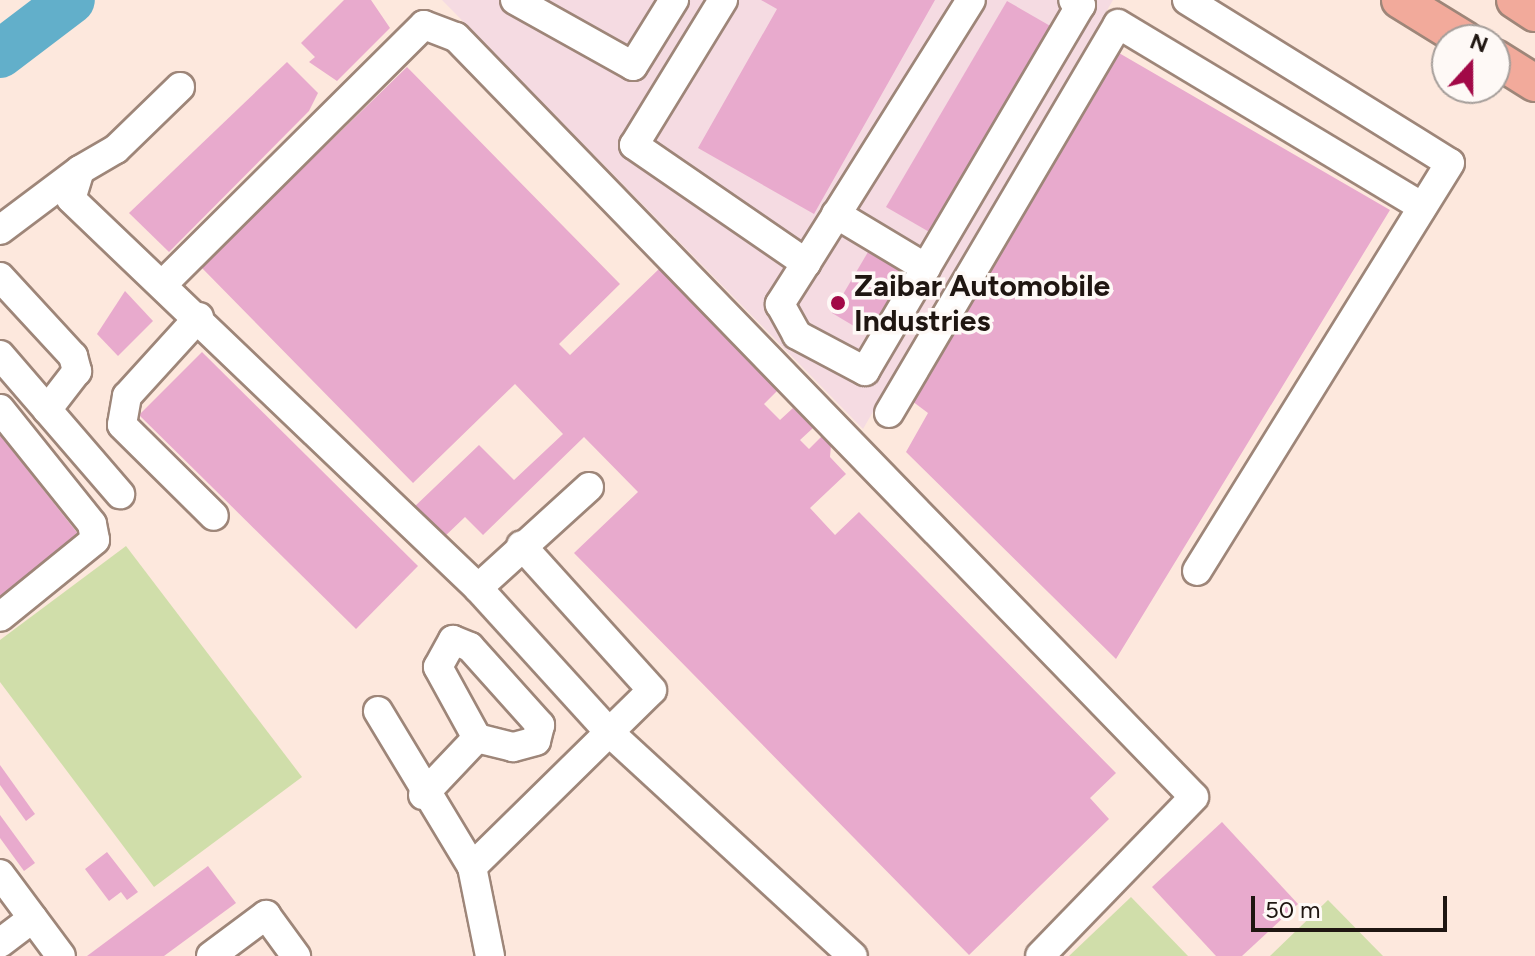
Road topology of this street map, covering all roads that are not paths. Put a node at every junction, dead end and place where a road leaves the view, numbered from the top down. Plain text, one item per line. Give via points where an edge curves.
1 (515, 0) edge
2 (674, 0) edge
3 (723, 0) edge
4 (971, 0) edge
5 (1073, 0) edge
6 (1400, 0) edge
7 (1515, 0) edge
8 (1195, 2) edge
9 (1535, 13) edge
10 (1439, 24) edge
11 (1511, 68) edge
12 (1535, 83) edge
13 (180, 87) dead end
14 (80, 170) junction
15 (1422, 207) junction
16 (836, 214) junction
17 (0, 230) edge
18 (806, 263) junction
19 (926, 268) junction
20 (0, 277) edge
21 (164, 283) junction
22 (199, 317) junction
23 (0, 355) edge
24 (0, 409) edge
25 (47, 410) junction
26 (889, 413) dead end
27 (589, 487) dead end
28 (120, 494) dead end
29 (214, 516) dead end
30 (521, 545) junction
31 (1197, 571) dead end
32 (478, 588) junction
33 (0, 617) edge
34 (378, 711) dead end
35 (609, 732) junction
36 (477, 738) dead end
37 (423, 795) junction
38 (472, 867) junction
39 (0, 874) edge
40 (33, 918) junction
41 (0, 943) edge
42 (61, 956) edge
43 (211, 956) edge
44 (296, 956) edge
45 (490, 956) edge
46 (853, 956) edge
47 (1040, 956) edge

1 - 2 lane via 620,65 633,66
3 - 18 lane via 634,145
4 - 16 lane
5 - 19 lane via 1081,5
6 - 10 main road
7 - 9 main road
8 - 15 lane via 1450,163
11 - 12 main road
13 - 14 lane via 116,149
14 - 17 lane
14 - 21 lane via 71,199
15 - 26 lane via 1118,24
15 - 31 lane
16 - 18 lane
16 - 19 lane
18 - 19 lane via 780,304 797,335 865,371
20 - 25 lane via 73,356 77,371
21 - 22 lane
21 - 47 lane via 424,25 456,37 1194,797
22 - 29 lane via 127,396 122,425
22 - 32 lane
23 - 25 lane
24 - 33 lane via 92,524 95,540
25 - 28 lane
27 - 30 lane
30 - 32 lane
30 - 35 lane via 652,690
32 - 35 lane
34 - 37 lane
35 - 38 lane
35 - 46 lane
36 - 37 lane
37 - 38 lane
38 - 45 lane
39 - 40 lane
40 - 41 lane
40 - 42 lane
43 - 44 lane via 266,915

